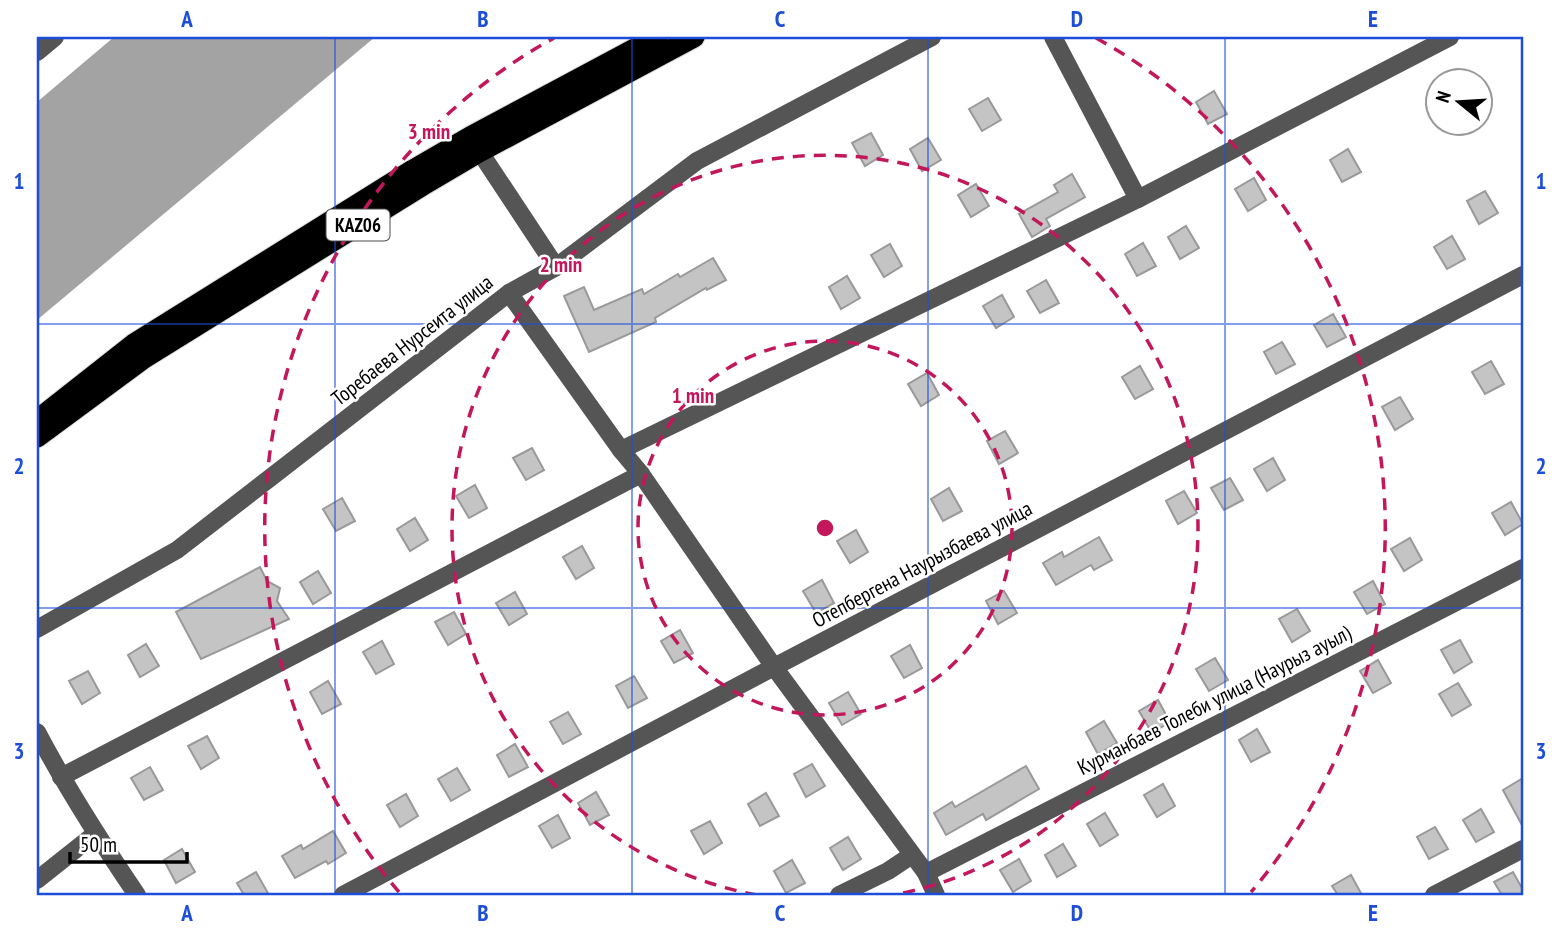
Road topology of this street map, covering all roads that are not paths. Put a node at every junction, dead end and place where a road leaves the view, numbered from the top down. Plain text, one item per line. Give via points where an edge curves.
1 (55, 37) edge
2 (657, 37) edge
3 (694, 37) edge
4 (932, 37) edge
5 (1053, 37) edge
6 (1450, 37) edge
7 (37, 52) edge
8 (475, 145) junction
9 (1138, 199) junction
10 (556, 267) junction
11 (1523, 275) edge
12 (509, 293) junction
13 (37, 420) edge
14 (37, 437) edge
15 (621, 450) junction
16 (641, 474) junction
17 (1523, 568) edge
18 (37, 629) edge
19 (774, 667) junction
20 (37, 732) edge
21 (61, 777) junction
22 (95, 834) junction
23 (1523, 849) edge
24 (912, 855) junction
25 (926, 873) junction
26 (37, 880) edge
27 (137, 895) edge
28 (343, 895) edge
29 (839, 895) edge
30 (936, 895) edge
31 (1434, 895) edge

1 - 7 street
2 - 8 highway, KАZ06
3 - 8 highway, KАZ06
4 - 10 street, Торебаева Нурсеита улица via 697,161
5 - 9 street
6 - 9 street
8 - 10 street
8 - 13 highway, KАZ06 via 413,170 134,344
8 - 14 highway, KАZ06 via 423,185 144,358
9 - 15 street
10 - 12 street, Торебаева Нурсеита улица
11 - 19 street, Отепбергена Наурызбаева улица
12 - 15 street
12 - 18 street, Торебаева Нурсеита улица via 177,550
15 - 16 street
16 - 19 street
16 - 21 street
17 - 25 street, Курманбаев Толеби улица (Наурыз ауыл)
19 - 24 street
19 - 28 street, Отепбергена Наурызбаева улица
20 - 21 street
21 - 22 street
22 - 26 street
22 - 27 street
23 - 31 street
24 - 25 street
24 - 29 street
25 - 30 street

